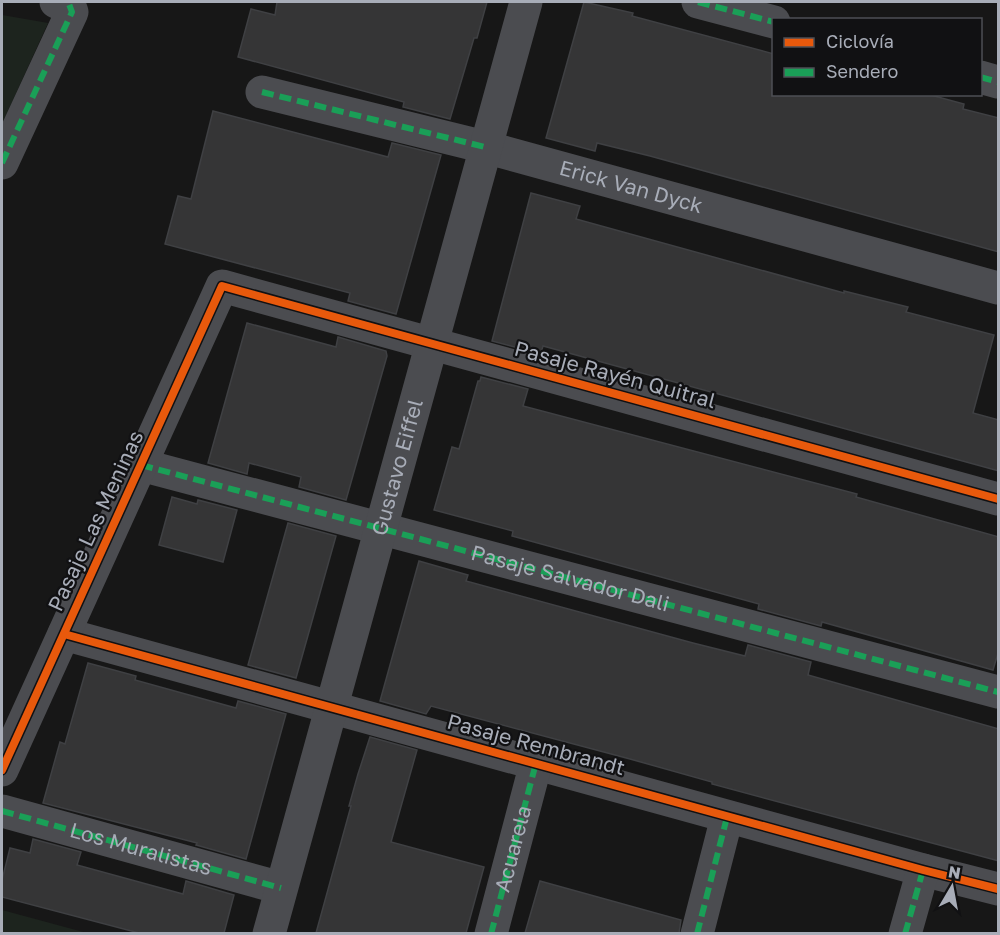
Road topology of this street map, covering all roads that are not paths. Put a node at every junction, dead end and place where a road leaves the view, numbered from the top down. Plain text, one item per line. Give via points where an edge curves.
1 (526, 2) edge
2 (698, 2) edge
3 (69, 5) edge
4 (772, 21) edge
5 (982, 77) edge
6 (999, 82) edge
7 (262, 92) dead end
8 (485, 147) junction
9 (2, 163) edge
10 (222, 286) joint
11 (999, 288) edge
12 (431, 344) junction
13 (141, 465) junction
14 (999, 498) edge
15 (380, 528) junction
16 (64, 634) junction
17 (999, 692) edge
18 (331, 707) junction
19 (536, 763) junction
20 (2, 770) edge
21 (2, 811) edge
22 (727, 817) junction
23 (923, 870) junction
24 (281, 888) junction
25 (999, 889) edge
26 (269, 933) edge
27 (491, 933) edge
28 (697, 933) edge
29 (905, 933) edge

1 - 8 street, Gustavo Eiffel
2 - 4 street
3 - 9 street
5 - 6 street
7 - 8 street, Erick Van Dyck
8 - 11 street, Erick Van Dyck
8 - 12 street, Gustavo Eiffel
10 - 12 street, Pasaje Rayén Quitral
10 - 13 street, Pasaje Las Meninas
12 - 14 street, Pasaje Rayén Quitral
12 - 15 street, Gustavo Eiffel
13 - 15 street, Pasaje Salvador Dali
13 - 16 street, Pasaje Las Meninas
15 - 17 street, Pasaje Salvador Dali
15 - 18 street, Gustavo Eiffel
16 - 18 street, Pasaje Rembrandt
16 - 20 street, Pasaje Las Meninas
18 - 19 street, Pasaje Rembrandt
18 - 24 street, Gustavo Eiffel
19 - 22 street, Pasaje Rembrandt
19 - 27 street, Acuarela
21 - 24 street, Los Muralistas
22 - 23 street, Pasaje Rembrandt
22 - 28 street
23 - 25 street, Pasaje Rembrandt
23 - 29 street
24 - 26 street, Gustavo Eiffel

